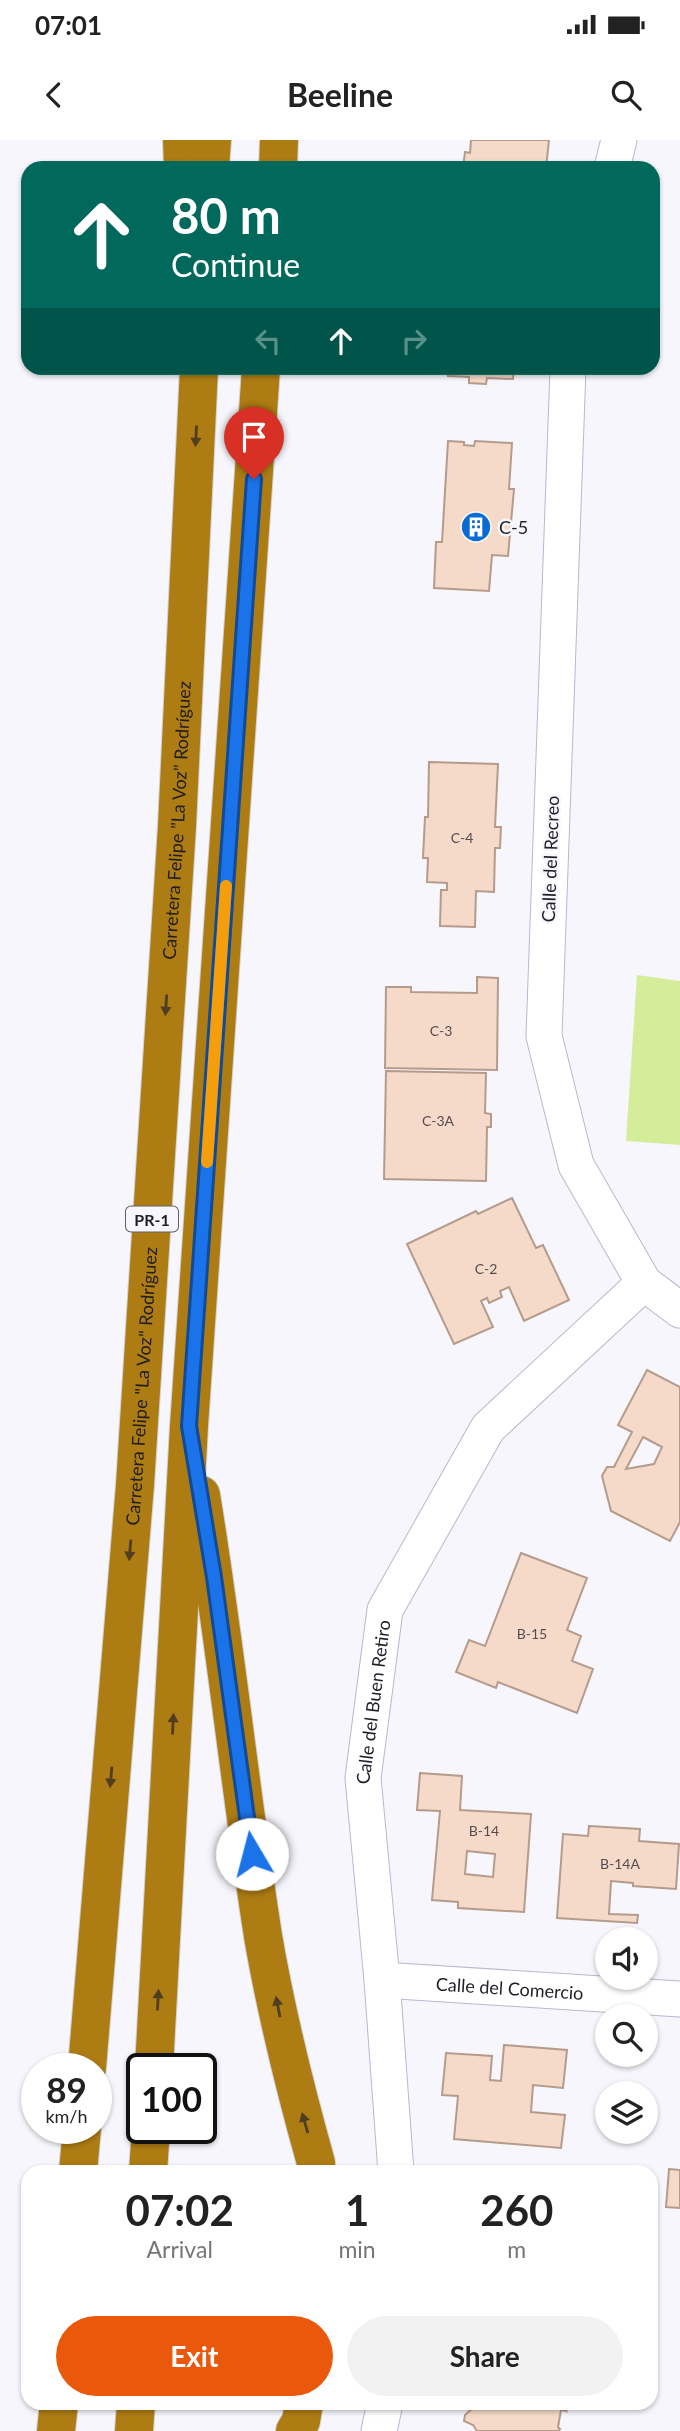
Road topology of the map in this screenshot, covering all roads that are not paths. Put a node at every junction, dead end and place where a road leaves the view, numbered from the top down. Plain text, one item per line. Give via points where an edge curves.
1 (182, 140) edge
2 (212, 140) edge
3 (279, 140) edge
4 (619, 140) edge
5 (183, 161) edge
6 (210, 161) edge
7 (278, 161) edge
8 (614, 161) edge
9 (199, 375) edge
10 (261, 375) edge
11 (568, 375) edge
12 (644, 1283) junction
13 (680, 1310) edge
14 (189, 1426) junction
15 (382, 1980) junction
16 (680, 2000) edge
17 (87, 2053) edge
18 (155, 2053) edge
19 (81, 2144) edge
20 (150, 2144) edge
21 (79, 2165) edge
22 (148, 2165) edge
23 (316, 2165) edge
24 (395, 2165) edge
25 (58, 2410) edge
26 (136, 2410) edge
27 (303, 2410) edge
28 (384, 2410) edge
29 (56, 2431) edge
30 (134, 2431) edge
31 (295, 2431) edge
32 (379, 2431) edge

1 - 5 highway
2 - 6 highway
3 - 7 highway
4 - 8 street
9 -> 17 highway, Carretera Felipe "La Voz" Rodríguez / PR-1 via 177,826 135,1485
10 - 14 highway, PR-1
11 - 12 street, Calle del Recreo via 544,1036 576,1165
12 - 13 street, Calle del Recreo
12 - 15 street, Calle del Buen Retiro via 488,1428 385,1611 363,1778
18 -> 14 highway, PR-1
23 -> 14 highway via 291,2074 264,1937
15 - 16 street, Calle del Comercio
15 - 24 street, Calle del Buen Retiro
19 - 21 highway
20 - 22 highway
25 - 29 highway
26 - 30 highway
27 - 31 highway
28 - 32 street

